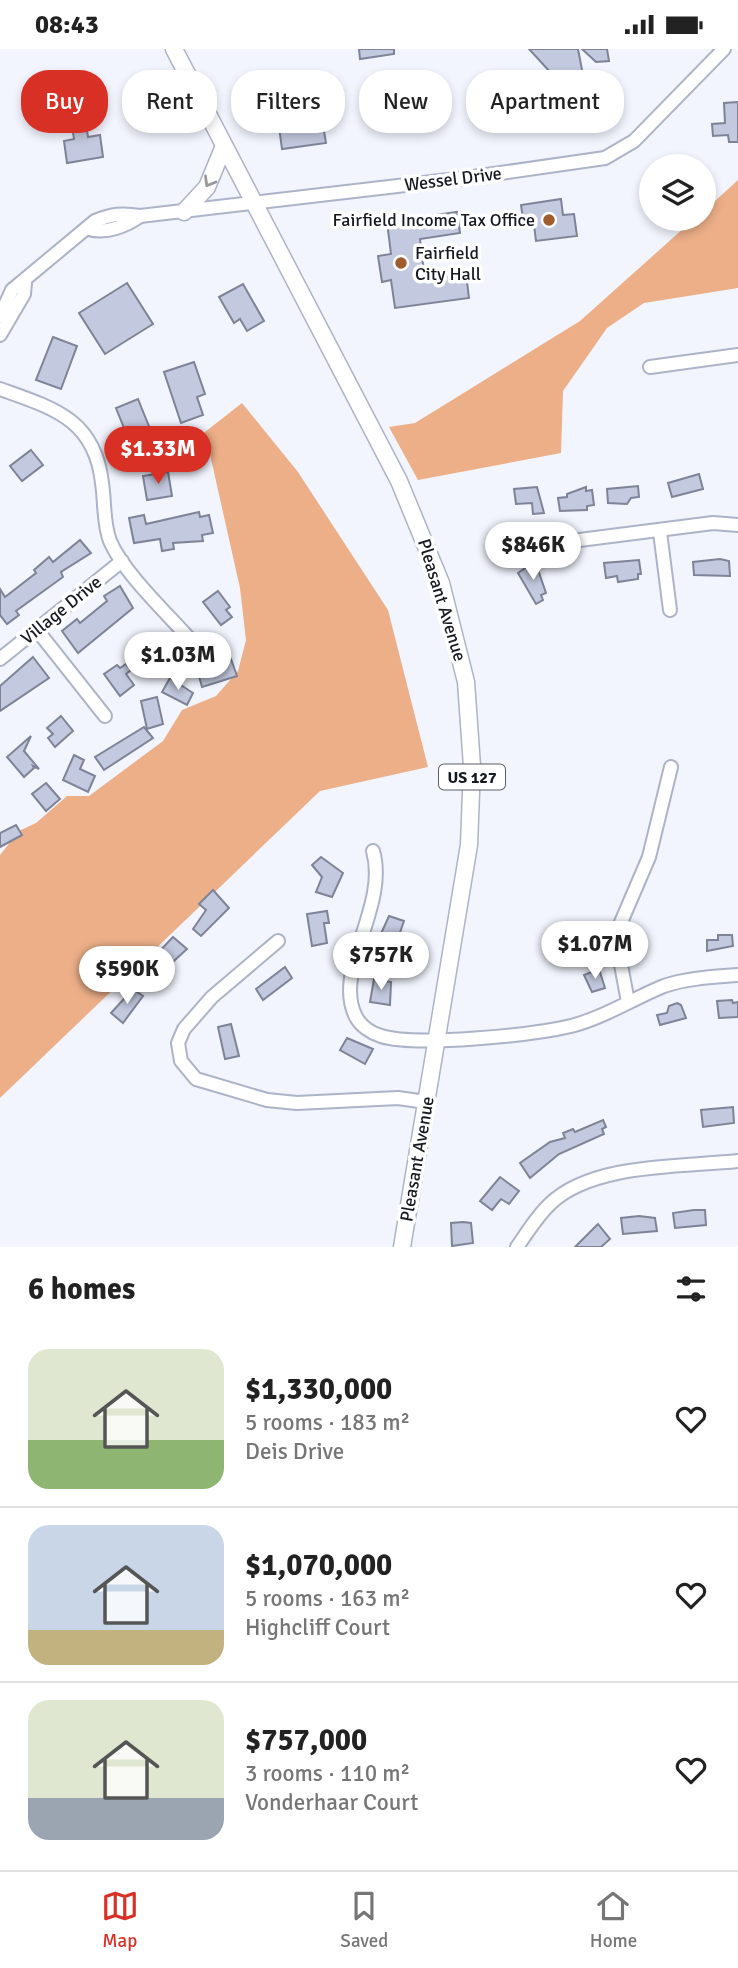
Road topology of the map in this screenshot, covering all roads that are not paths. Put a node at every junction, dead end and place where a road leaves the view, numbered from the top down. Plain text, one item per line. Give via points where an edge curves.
1 (174, 49) edge
2 (724, 49) edge
3 (224, 146) junction
4 (254, 204) junction
5 (184, 212) junction
6 (24, 282) junction
7 (0, 316) edge
8 (0, 335) edge
9 (738, 355) edge
10 (650, 367) dead end
11 (0, 389) edge
12 (738, 525) edge
13 (660, 532) junction
14 (533, 540) dead end
15 (121, 561) junction
16 (670, 610) dead end
17 (37, 630) junction
18 (195, 645) dead end
19 (1, 655) edge
20 (105, 716) dead end
21 (671, 767) dead end
22 (373, 851) dead end
23 (278, 941) dead end
24 (738, 975) edge
25 (628, 1002) junction
26 (437, 1039) junction
27 (426, 1101) junction
28 (738, 1161) edge
29 (402, 1247) edge
30 (517, 1247) edge

1 - 3 main road, Pleasant Avenue / US 127
2 - 4 street, Wessel Drive via 634,141 606,157
3 - 4 main road, Pleasant Avenue / US 127
3 -> 5 main road via 207,187
4 - 5 street, Wessel Drive
4 - 26 main road, Pleasant Avenue / US 127 via 410,506 441,583 461,656 471,732 472,800 465,879
5 - 6 street, Wessel Drive via 123,213 95,221
6 - 7 street, Wessel Drive via 12,290
6 - 8 street, Wessel Drive via 24,294
9 - 10 street
11 - 15 street via 53,408 74,422 91,442 101,469 105,525
12 - 13 street via 713,523
13 - 14 street via 556,543
13 - 16 street
15 - 17 street, Village Drive
15 - 18 street
17 - 19 street, Village Drive
17 - 20 street
21 - 25 street via 649,857 619,927 618,949
22 - 26 street via 376,897 352,969 355,1016 367,1030 382,1037
23 - 27 street via 212,997 184,1029 178,1043 181,1061 196,1079 267,1100 297,1103
24 - 25 street via 667,985
25 - 26 street via 573,1025 521,1034
26 - 27 main road, Pleasant Avenue / US 127
27 - 29 main road, Pleasant Avenue / US 127
28 - 30 street via 610,1175 575,1185 549,1204

